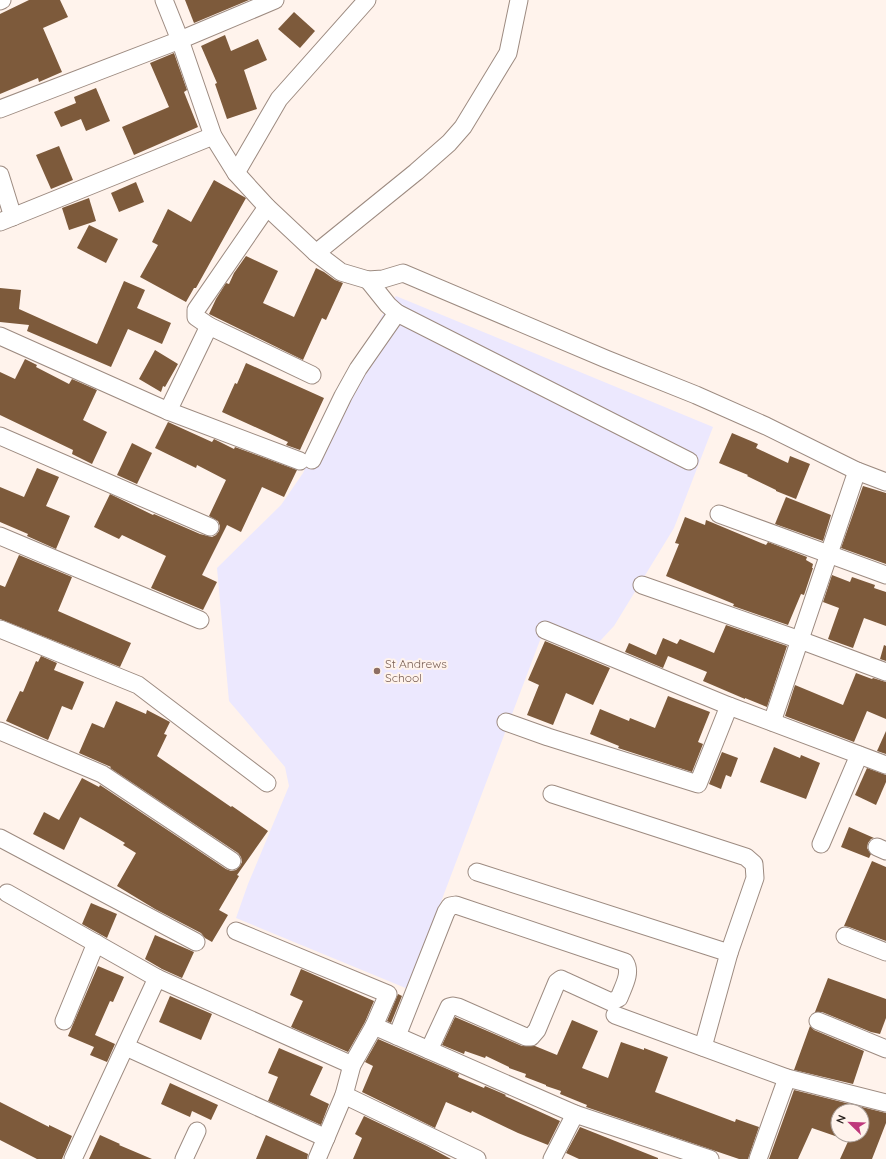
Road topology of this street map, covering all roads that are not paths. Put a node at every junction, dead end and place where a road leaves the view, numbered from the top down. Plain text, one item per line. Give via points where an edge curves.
1 (164, 0) edge
2 (275, 0) edge
3 (366, 0) edge
4 (519, 0) edge
5 (180, 40) junction
6 (0, 109) edge
7 (213, 136) junction
8 (236, 173) junction
9 (0, 174) edge
10 (267, 207) junction
11 (6, 219) edge
12 (316, 253) junction
13 (368, 280) junction
14 (397, 313) junction
15 (209, 326) junction
16 (0, 336) edge
17 (312, 375) dead end
18 (168, 411) junction
19 (0, 436) edge
20 (690, 461) dead end
21 (857, 471) junction
22 (886, 482) edge
23 (719, 514) dead end
24 (210, 527) dead end
25 (0, 536) edge
26 (830, 554) junction
27 (886, 575) edge
28 (642, 585) dead end
29 (200, 620) dead end
30 (0, 629) edge
31 (544, 630) dead end
32 (800, 640) junction
33 (886, 672) edge
34 (728, 706) junction
35 (506, 722) dead end
36 (772, 722) junction
37 (0, 731) edge
38 (859, 755) junction
39 (886, 765) edge
40 (267, 783) dead end
41 (552, 794) dead end
42 (0, 838) edge
43 (821, 844) dead end
44 (232, 861) dead end
45 (477, 872) dead end
46 (7, 893) dead end
47 (236, 931) dead end
48 (845, 936) dead end
49 (196, 942) dead end
50 (96, 943) junction
51 (886, 952) edge
52 (729, 953) junction
53 (157, 978) junction
54 (615, 1015) dead end
55 (64, 1021) dead end
56 (818, 1021) dead end
57 (374, 1026) junction
58 (397, 1036) junction
59 (126, 1047) junction
60 (703, 1047) junction
61 (886, 1049) edge
62 (430, 1050) junction
63 (352, 1066) junction
64 (787, 1078) junction
65 (344, 1095) junction
66 (886, 1103) edge
67 (575, 1114) junction
68 (196, 1131) dead end
69 (326, 1138) junction
70 (73, 1159) edge
71 (184, 1159) edge
72 (317, 1159) edge
73 (477, 1159) edge
74 (552, 1159) edge
75 (710, 1159) edge
76 (758, 1159) edge

1 - 5 street
2 - 5 street
3 - 8 street via 279,100
4 - 12 street via 508,54 463,127 416,172
5 - 6 street
5 - 7 street
7 - 8 street
7 - 11 street
8 - 10 street
9 - 11 street
10 - 12 street
10 - 15 street via 196,310 196,317
12 - 13 street via 342,272
13 - 14 street
13 - 21 street via 403,273 696,395
14 - 18 street via 358,369 306,460
14 - 20 street
15 - 17 street
15 - 18 street
16 - 18 street
19 - 24 street
21 - 22 street
21 - 26 street
23 - 26 street
25 - 29 street
26 - 27 street
26 - 32 street
28 - 32 street
30 - 40 street via 138,685
31 - 34 street
32 - 33 street
32 - 36 street
34 - 35 street via 698,784
34 - 36 street
36 - 38 street
37 - 44 street via 102,774
38 - 39 street
38 - 43 street
41 - 52 street via 746,856 754,864 755,878
42 - 49 street
45 - 52 street
46 - 50 street
47 - 57 street via 388,994
48 - 51 street
50 - 53 street
50 - 55 street
52 - 60 street
53 - 59 street
53 - 63 street
54 - 60 street
56 - 61 street
57 - 58 street
57 - 63 street
58 - 62 street
58 - 62 street via 450,906 456,905 471,910 625,962 628,966 619,998 611,1002 561,979 557,982 538,1030 531,1037 458,1007 449,1007
59 - 69 street
59 - 70 street
60 - 64 street
62 - 67 street
63 - 65 street
64 - 66 street
64 - 76 street
65 - 69 street
65 - 73 street
67 - 74 street
67 - 75 street
68 - 71 street
69 - 72 street

